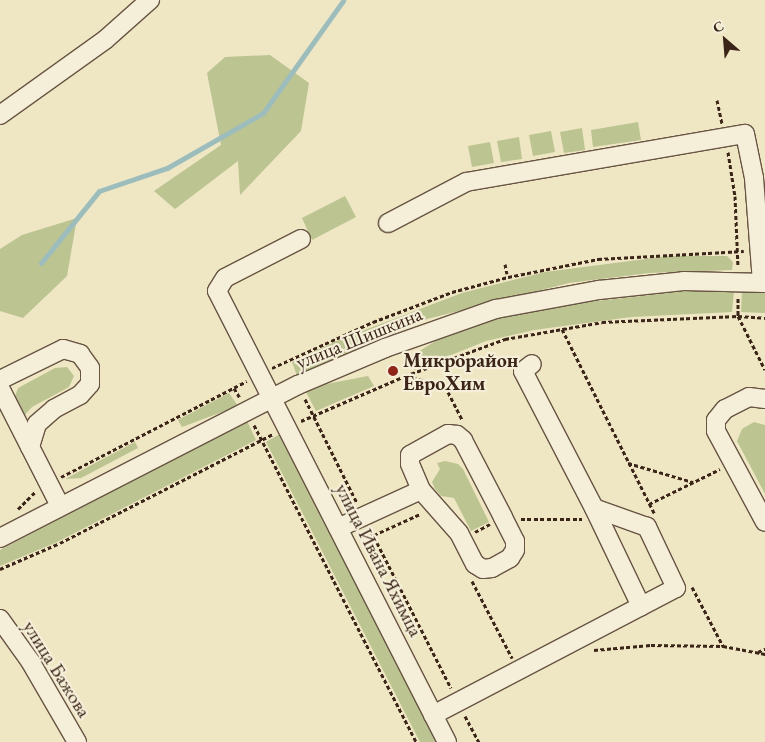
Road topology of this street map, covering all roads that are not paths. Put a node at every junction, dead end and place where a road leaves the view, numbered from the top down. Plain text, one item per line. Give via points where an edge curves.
1 (150, 0) edge
2 (0, 115) edge
3 (388, 223) dead end
4 (301, 239) dead end
5 (763, 283) edge
6 (532, 364) dead end
7 (0, 380) edge
8 (0, 388) edge
9 (272, 398) junction
10 (765, 399) edge
11 (30, 447) junction
12 (421, 490) junction
13 (60, 506) junction
14 (594, 508) junction
15 (765, 522) edge
16 (338, 528) junction
17 (0, 538) edge
18 (641, 606) junction
19 (0, 619) edge
20 (433, 715) junction
21 (77, 742) edge
22 (447, 742) edge

1 - 2 street via 106,39
3 - 5 street via 466,182 745,134 754,178
4 - 9 street, улица Ивана Яхимца via 225,278 217,291
5 - 9 street, улица Шишкина via 684,281 599,290 496,309 385,348
6 - 14 street via 523,371
7 - 11 street via 63,348 80,354 90,368 90,384 80,395 54,409 37,424
8 - 11 street
9 - 13 street, улица Шишкина
9 - 16 street, улица Ивана Яхимца
10 - 15 street via 749,398 725,409 716,420 716,431
11 - 13 street
12 - 12 street via 462,538 475,564 483,569 492,568 510,558 515,550 515,541 463,440 457,435 448,434 410,455 410,464
12 - 16 street
13 - 17 street, улица Шишкина
14 - 18 street
14 - 18 street via 647,527 676,588
16 - 20 street, улица Ивана Яхимца
18 - 20 street
19 - 21 street, улица Бажова via 30,661
20 - 22 street, улица Ивана Яхимца

